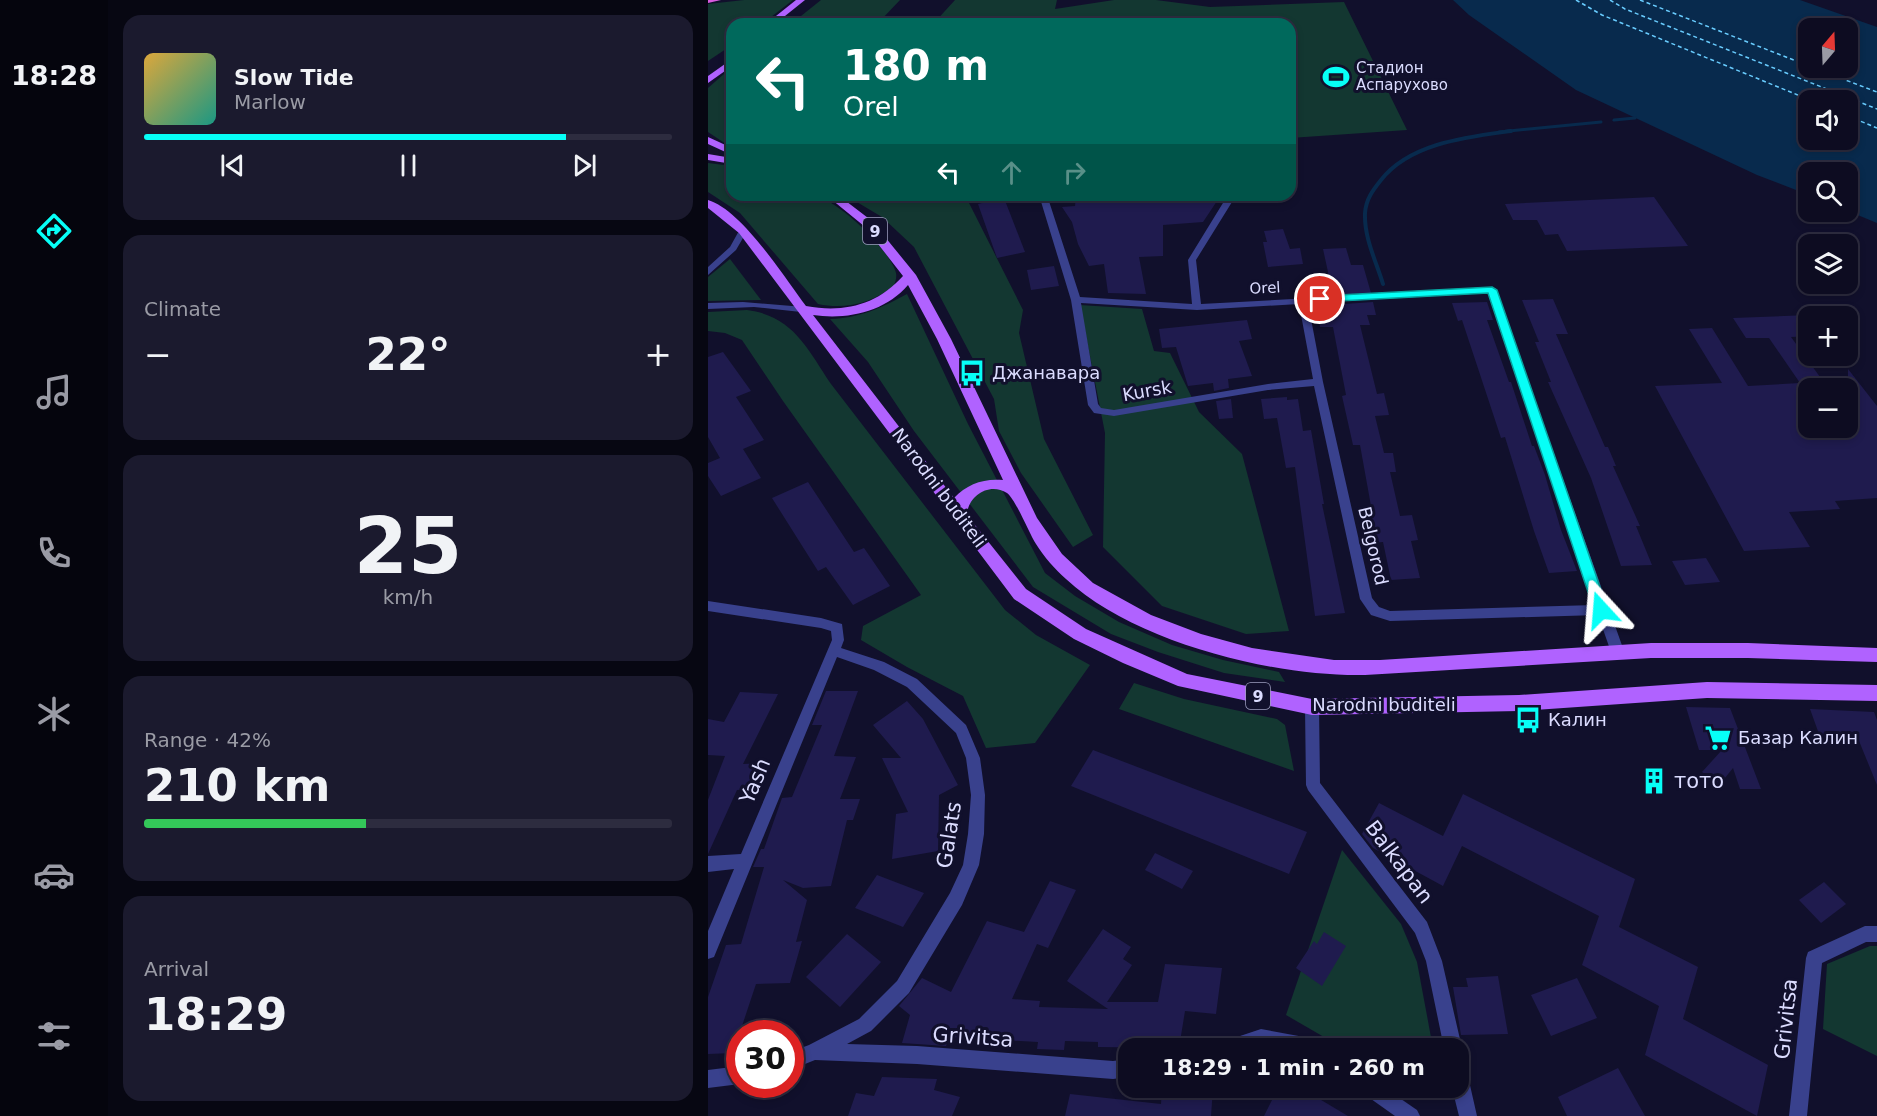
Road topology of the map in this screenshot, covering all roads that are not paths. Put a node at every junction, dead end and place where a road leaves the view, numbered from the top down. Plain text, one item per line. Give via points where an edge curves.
1 (717, 0) edge
2 (801, 0) edge
3 (708, 1) edge
4 (812, 3) dead end
5 (778, 18) edge
6 (792, 18) edge
7 (726, 56) edge
8 (726, 66) edge
9 (708, 69) edge
10 (708, 80) edge
11 (708, 141) edge
12 (726, 149) edge
13 (708, 157) edge
14 (726, 160) edge
15 (839, 201) edge
16 (1045, 201) edge
17 (1228, 201) edge
18 (708, 203) edge
19 (743, 231) junction
20 (708, 272) edge
21 (910, 275) junction
22 (1076, 300) junction
23 (1303, 300) junction
24 (708, 306) edge
25 (1197, 307) junction
26 (801, 309) junction
27 (1318, 382) junction
28 (1015, 491) junction
29 (959, 516) junction
30 (708, 606) edge
31 (1601, 610) junction
32 (833, 650) junction
33 (1617, 651) junction
34 (1877, 655) edge
35 (1877, 693) edge
36 (1312, 707) junction
37 (744, 861) junction
38 (708, 864) edge
39 (1877, 934) edge
40 (708, 951) edge
41 (1451, 1038) edge
42 (814, 1052) junction
43 (804, 1056) edge
44 (1118, 1069) edge
45 (726, 1076) edge
46 (708, 1078) edge
47 (1385, 1098) edge
48 (1464, 1098) edge
49 (1411, 1116) edge
50 (1468, 1116) edge
51 (1798, 1116) edge

1 - 3 highway
2 - 5 main road
4 - 6 main road
7 - 9 main road
8 - 10 main road
11 - 12 main road
13 - 14 main road
15 - 21 main road, Narodni buditeli / 9 via 890,246
16 - 22 street, Kursk
17 - 25 street via 1192,260
18 - 19 main road, Narodni buditeli / 9
19 - 20 street via 733,248
19 - 26 main road, Narodni buditeli / 9
21 - 26 main road via 892,296 867,308 837,314
21 - 28 main road, Narodni buditeli / 9 via 965,380
22 - 25 street, Orel
22 - 27 street, Kursk via 1093,405 1103,413
23 - 25 street, Orel
23 - 27 street, Belgorod
23 - 31 street, Orel via 1492,290
24 - 26 street via 772,304
26 - 29 main road, Narodni buditeli / 9
27 - 31 street, Belgorod via 1366,599 1375,611 1390,616
28 - 29 main road via 995,484 976,489 960,502
28 - 33 main road, Narodni buditeli / 9 via 1042,543 1080,585 1142,620 1233,651 1306,666 1362,668
29 - 36 main road, Narodni buditeli / 9 via 1020,594 1080,634 1185,681
30 - 32 street, Yash via 837,627 838,640
31 - 33 street
32 - 37 street, Yash
32 - 42 street, Galats via 912,683 961,729 973,758 978,795 971,865 956,899 903,987 865,1026
33 - 34 main road, Narodni buditeli / 9
35 - 36 main road, Narodni buditeli / 9 via 1707,690 1519,703
36 - 41 street, Balkapan via 1313,786 1421,928 1434,960
37 - 38 street
37 - 40 street, Yash
39 - 51 street, Grivitsa via 1865,934 1814,958
42 - 43 street, Galats
42 - 44 street, Grivitsa
45 - 46 street
47 - 49 street
48 - 50 street

